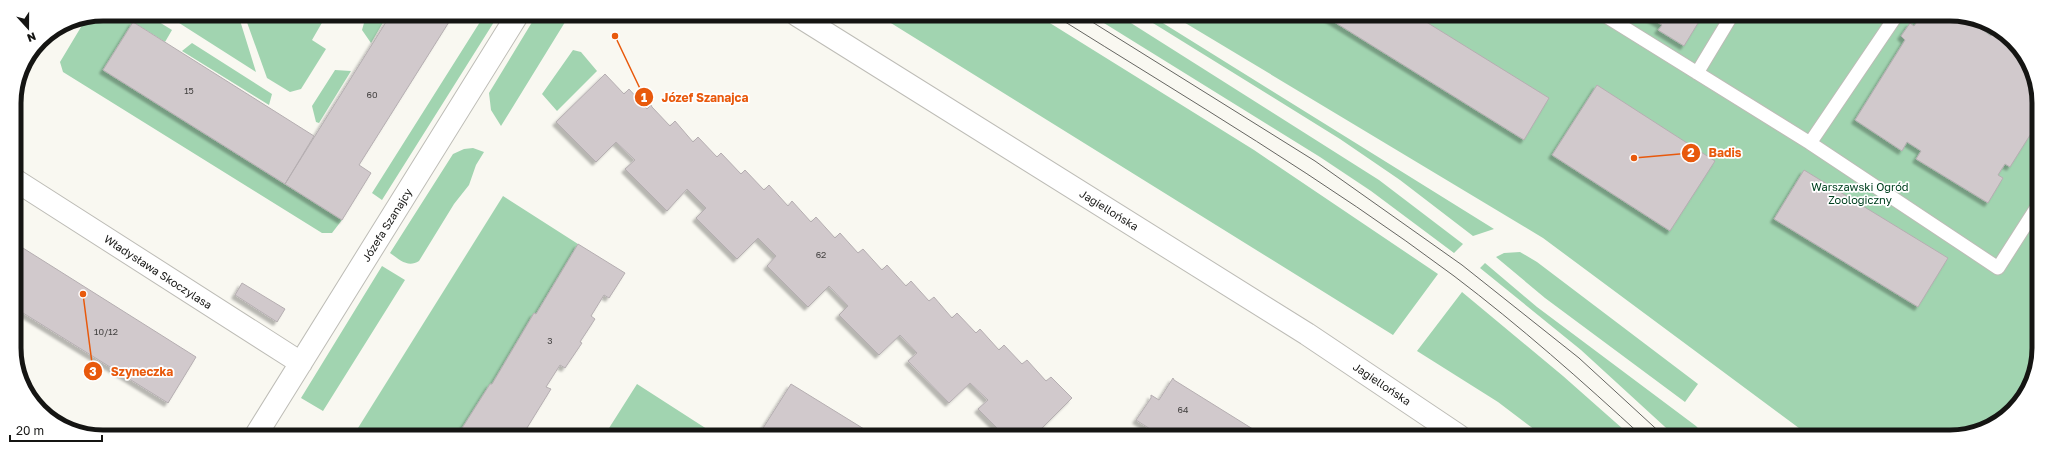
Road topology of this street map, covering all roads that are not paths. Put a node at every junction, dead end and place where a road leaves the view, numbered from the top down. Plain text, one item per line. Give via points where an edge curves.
1 (514, 21) edge
2 (807, 21) edge
3 (1614, 21) edge
4 (1729, 21) edge
5 (1893, 21) edge
6 (1697, 73) junction
7 (1810, 143) junction
8 (21, 184) edge
9 (2032, 215) edge
10 (301, 363) junction
11 (1419, 409) junction
12 (260, 430) edge
13 (1436, 430) edge
14 (1450, 430) edge

1 - 10 street, Józefa Szanajcy
2 - 11 street, Jagiellońska via 1307,334
3 - 6 lane
4 - 6 lane
5 - 7 lane
6 - 7 lane
7 - 9 lane via 1998,268
8 - 10 street, Władysława Skoczylasa
10 - 12 street, Józefa Szanajcy
11 - 13 street, Jagiellońska
11 - 14 street, Jagiellońska

